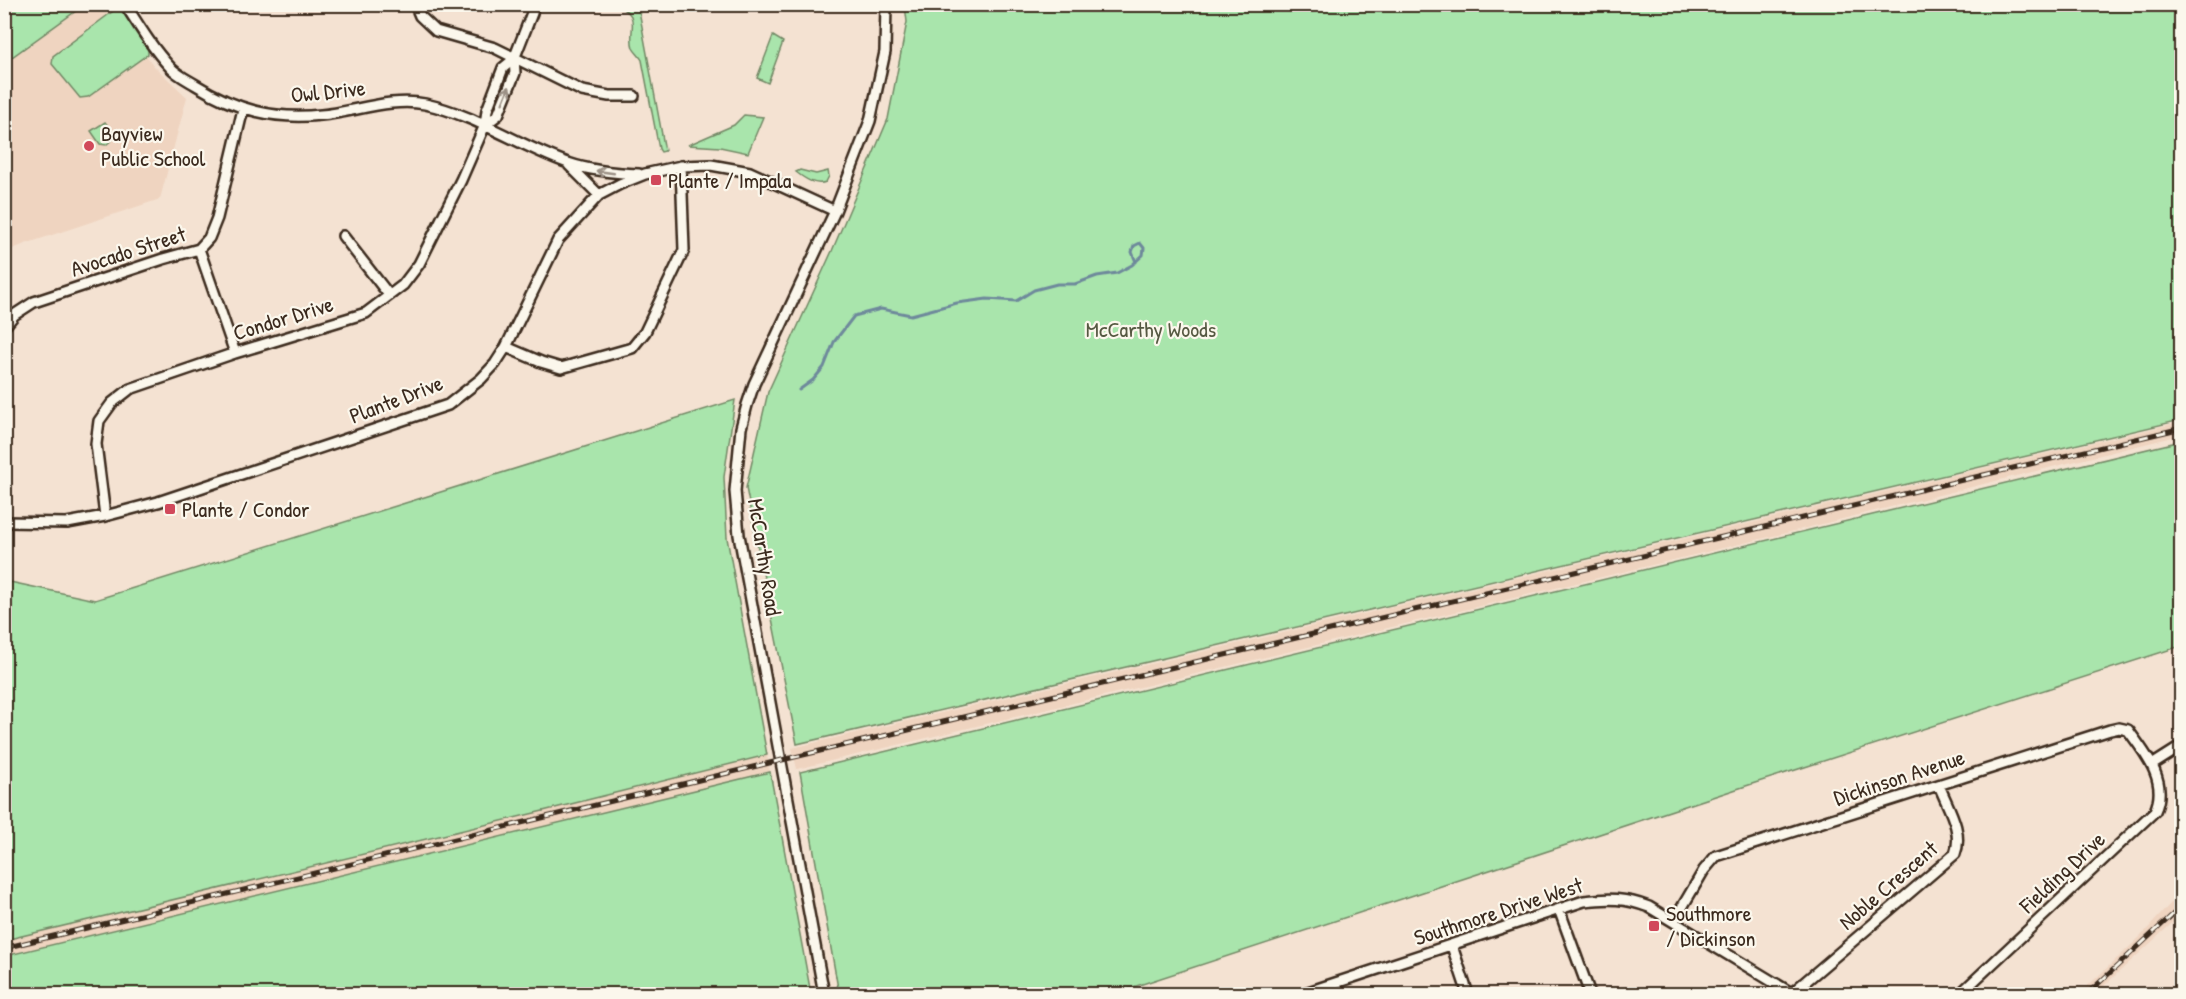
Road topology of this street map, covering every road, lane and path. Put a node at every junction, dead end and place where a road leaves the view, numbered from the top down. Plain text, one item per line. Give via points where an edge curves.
1 (125, 4) edge
2 (415, 4) edge
3 (533, 4) edge
4 (886, 4) edge
5 (514, 59) junction
6 (634, 96) dead end
7 (243, 109) junction
8 (485, 125) junction
9 (567, 163) junction
10 (681, 166) junction
11 (645, 174) junction
12 (599, 195) junction
13 (835, 211) junction
14 (343, 236) dead end
15 (199, 249) junction
16 (389, 295) junction
17 (4, 327) edge
18 (506, 347) junction
19 (236, 353) junction
20 (105, 516) junction
21 (4, 522) edge
22 (2181, 746) edge
23 (2152, 765) junction
24 (1939, 785) junction
25 (1559, 909) junction
26 (1674, 921) junction
27 (1452, 946) junction
28 (824, 994) edge
29 (1302, 994) edge
30 (1468, 994) edge
31 (1590, 994) edge
32 (1793, 994) edge
33 (1960, 994) edge

1 - 7 street, Owl Drive via 172,70
2 - 5 street via 420,16 435,31 495,48
3 - 5 street, Condor Drive
4 - 13 street, McCarthy Road via 885,52 870,121
5 - 6 street via 582,91
5 - 8 street, Condor Drive via 503,68
7 - 8 street, Owl Drive via 277,116 321,115 384,104 422,103
7 - 15 street, Avocado Street via 217,218 209,238
8 - 9 street, Owl Drive
8 - 16 street, Condor Drive via 419,264 403,285
11 -> 9 street, Owl Drive via 616,173
9 - 12 street, Owl Drive
10 - 11 street, Plante Drive
10 - 13 street, Plante Drive via 744,170
10 - 18 street via 684,250 645,332 632,348 561,368
11 - 12 street, Plante Drive
12 - 18 street, Plante Drive via 558,240
13 - 28 street, McCarthy Road via 754,384 741,428 735,491 739,536
14 - 16 street
15 - 17 street, Avocado Street via 34,302
15 - 19 street
16 - 19 street, Condor Drive via 366,313
18 - 20 street, Plante Drive via 482,379 448,405
19 - 20 street, Condor Drive via 130,389 112,403 99,421 96,444
20 - 21 street, Plante Drive via 67,523
22 - 23 street
23 - 24 street, Dickinson Avenue via 2128,730 2119,728
23 - 33 street, Fielding Drive via 2161,788 2155,811
24 - 26 street, Dickinson Avenue via 1716,856
24 - 32 street, Noble Crescent via 1958,833 1955,854
25 - 26 street, Southmore Drive West via 1584,901 1629,899
25 - 27 street, Southmore Drive West
25 - 31 street
26 - 32 street, Southmore Drive West
27 - 29 street, Southmore Drive West
27 - 30 street

